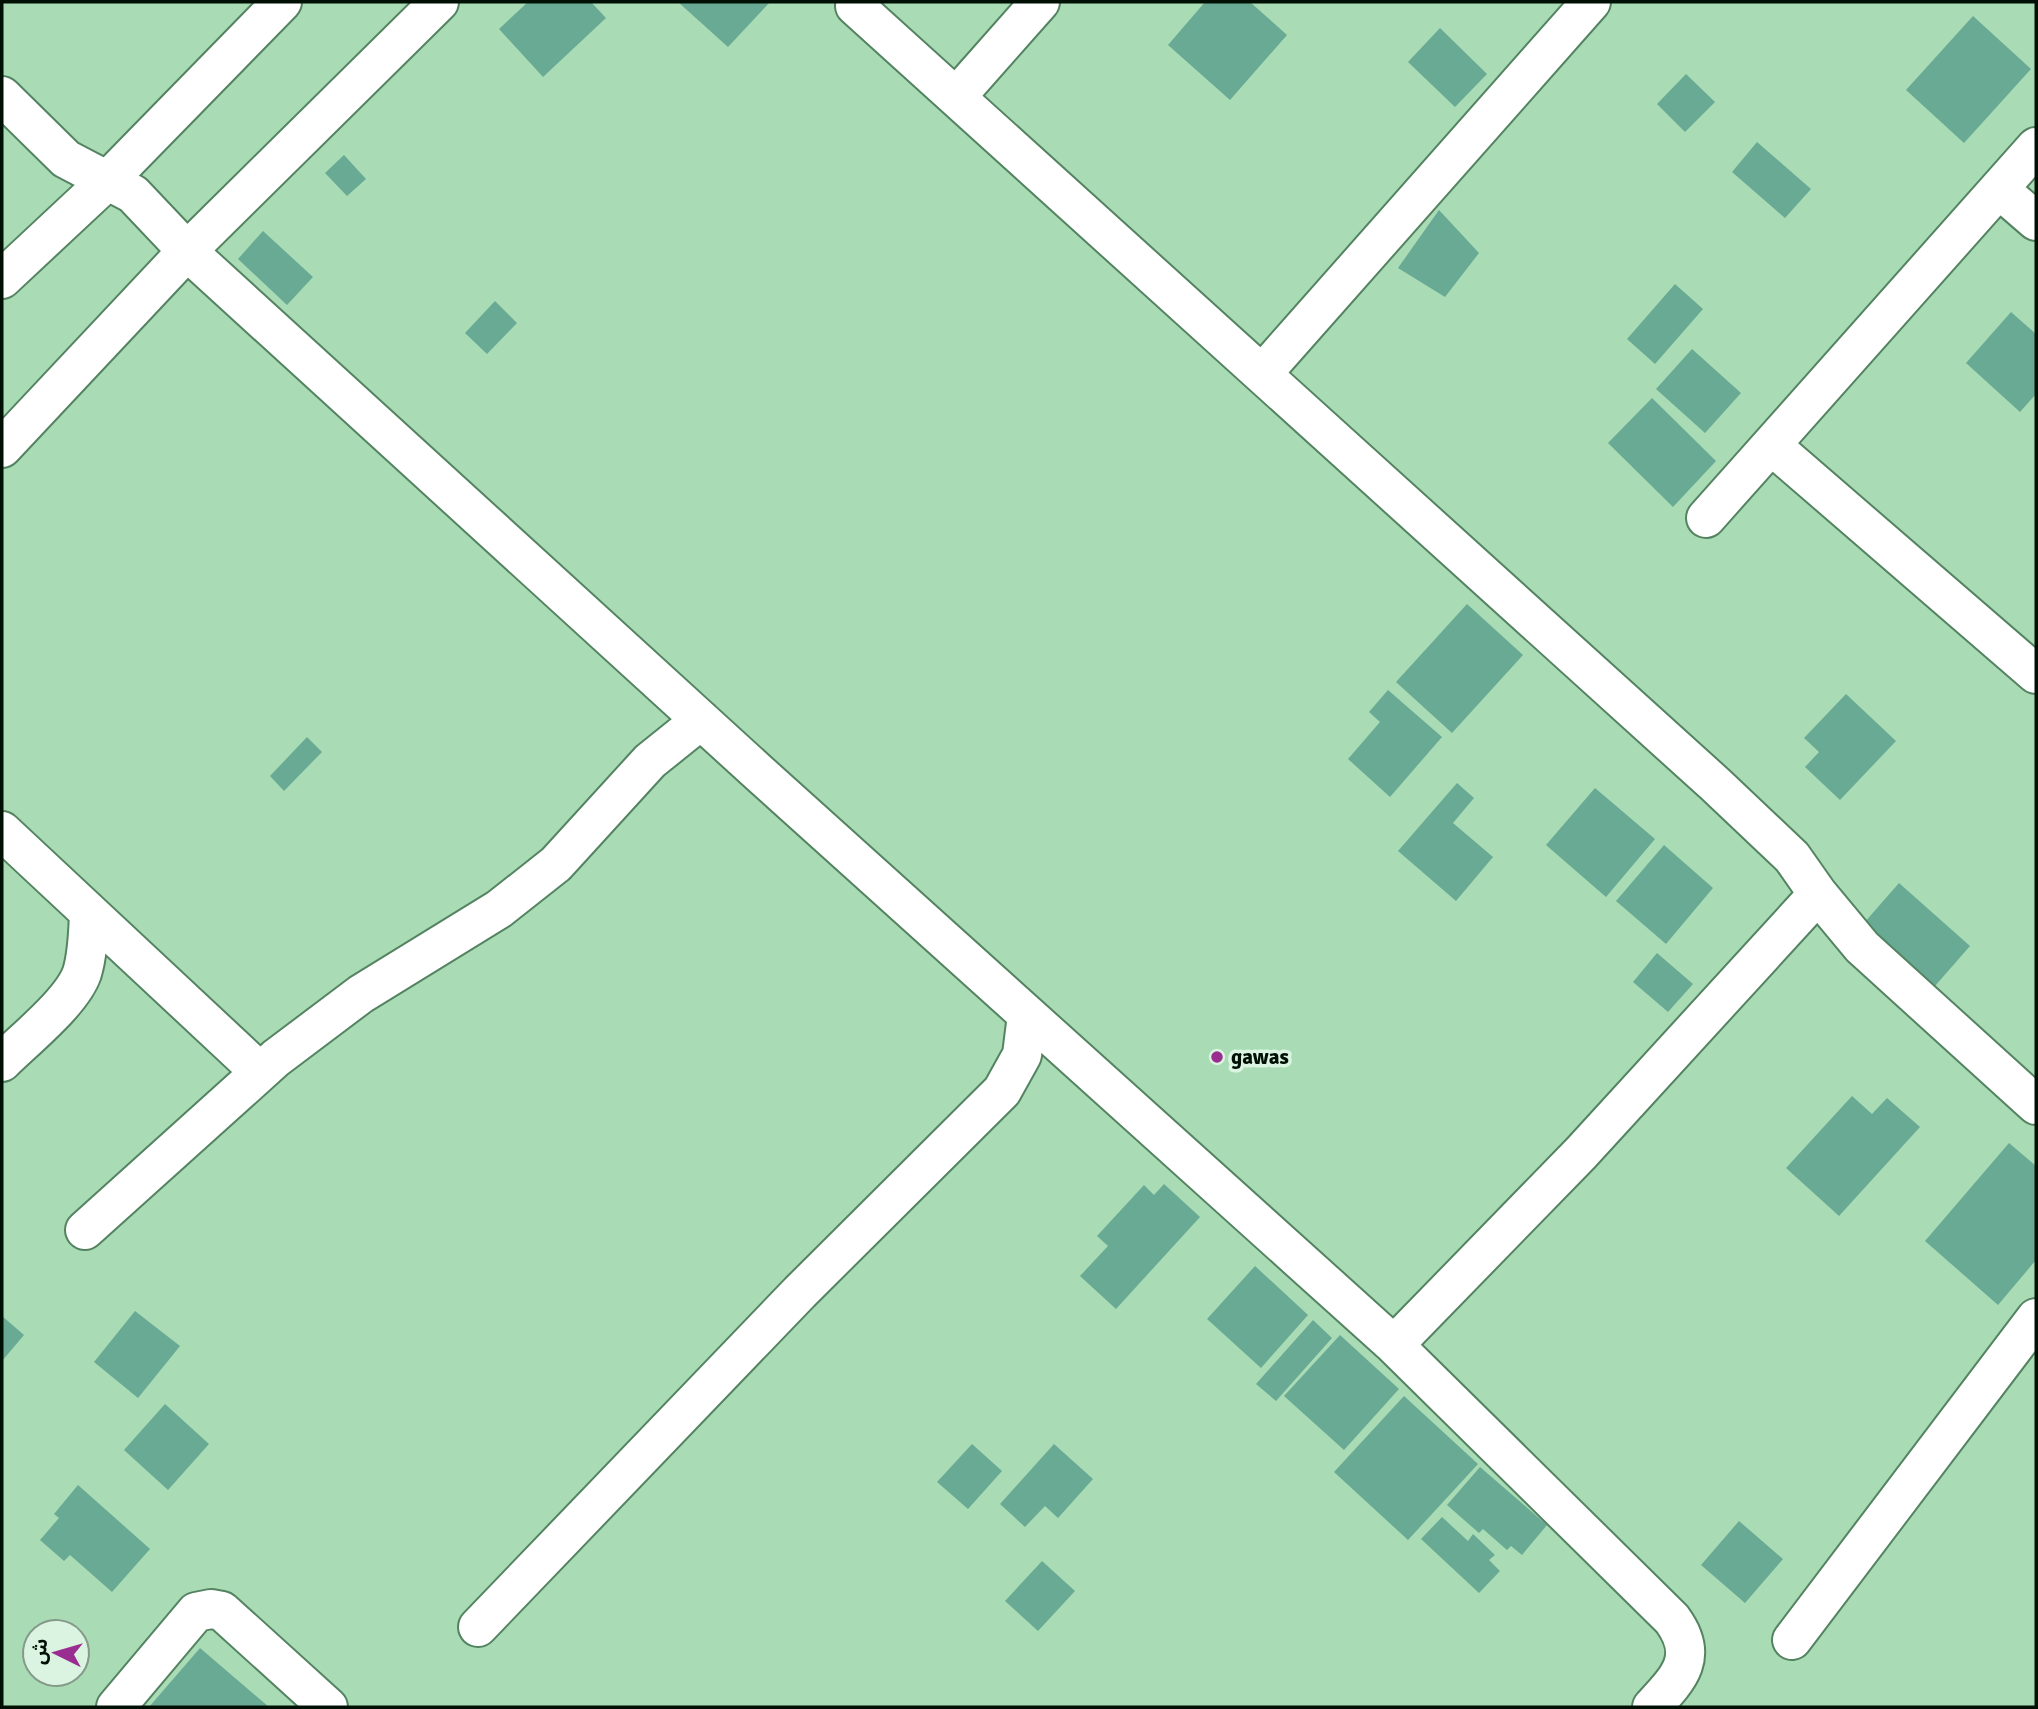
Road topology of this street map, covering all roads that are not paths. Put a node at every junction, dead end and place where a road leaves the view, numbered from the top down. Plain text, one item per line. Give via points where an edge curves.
1 (282, 2) edge
2 (439, 2) edge
3 (1040, 2) edge
4 (1591, 2) edge
5 (855, 6) dead end
6 (2, 96) edge
7 (956, 97) junction
8 (2036, 147) edge
9 (109, 180) junction
10 (1999, 189) junction
11 (2036, 221) edge
12 (187, 251) junction
13 (2, 279) edge
14 (1262, 374) junction
15 (1771, 445) junction
16 (2, 448) edge
17 (1706, 518) dead end
18 (2036, 674) edge
19 (701, 720) junction
20 (2, 831) edge
21 (1818, 894) junction
22 (89, 913) junction
23 (1027, 1014) junction
24 (2, 1062) edge
25 (260, 1072) junction
26 (2036, 1105) edge
27 (85, 1230) dead end
28 (2036, 1318) edge
29 (1394, 1345) junction
30 (478, 1627) dead end
31 (1792, 1640) dead end
32 (116, 1707) edge
33 (328, 1707) edge
34 (1652, 1707) edge

1 - 9 street
2 - 12 street
3 - 7 street
4 - 14 street
5 - 7 street
6 - 9 street via 66,159
7 - 14 street
8 - 10 street
9 - 12 street via 133,194
9 - 13 street
10 - 11 street
10 - 15 street
12 - 16 street
12 - 19 street
14 - 21 street via 1759,824
15 - 17 street
15 - 18 street
19 - 23 street
19 - 25 street via 650,761 556,864 509,902 361,994
20 - 22 street
21 - 26 street via 1862,947
21 - 29 street via 1581,1153
22 - 24 street via 81,975 71,992
22 - 25 street
23 - 29 street
23 - 30 street via 1022,1055 1002,1091 800,1292
25 - 27 street
28 - 31 street
29 - 34 street via 1681,1630 1686,1657 1675,1682
32 - 33 street via 197,1612 211,1609 222,1611

